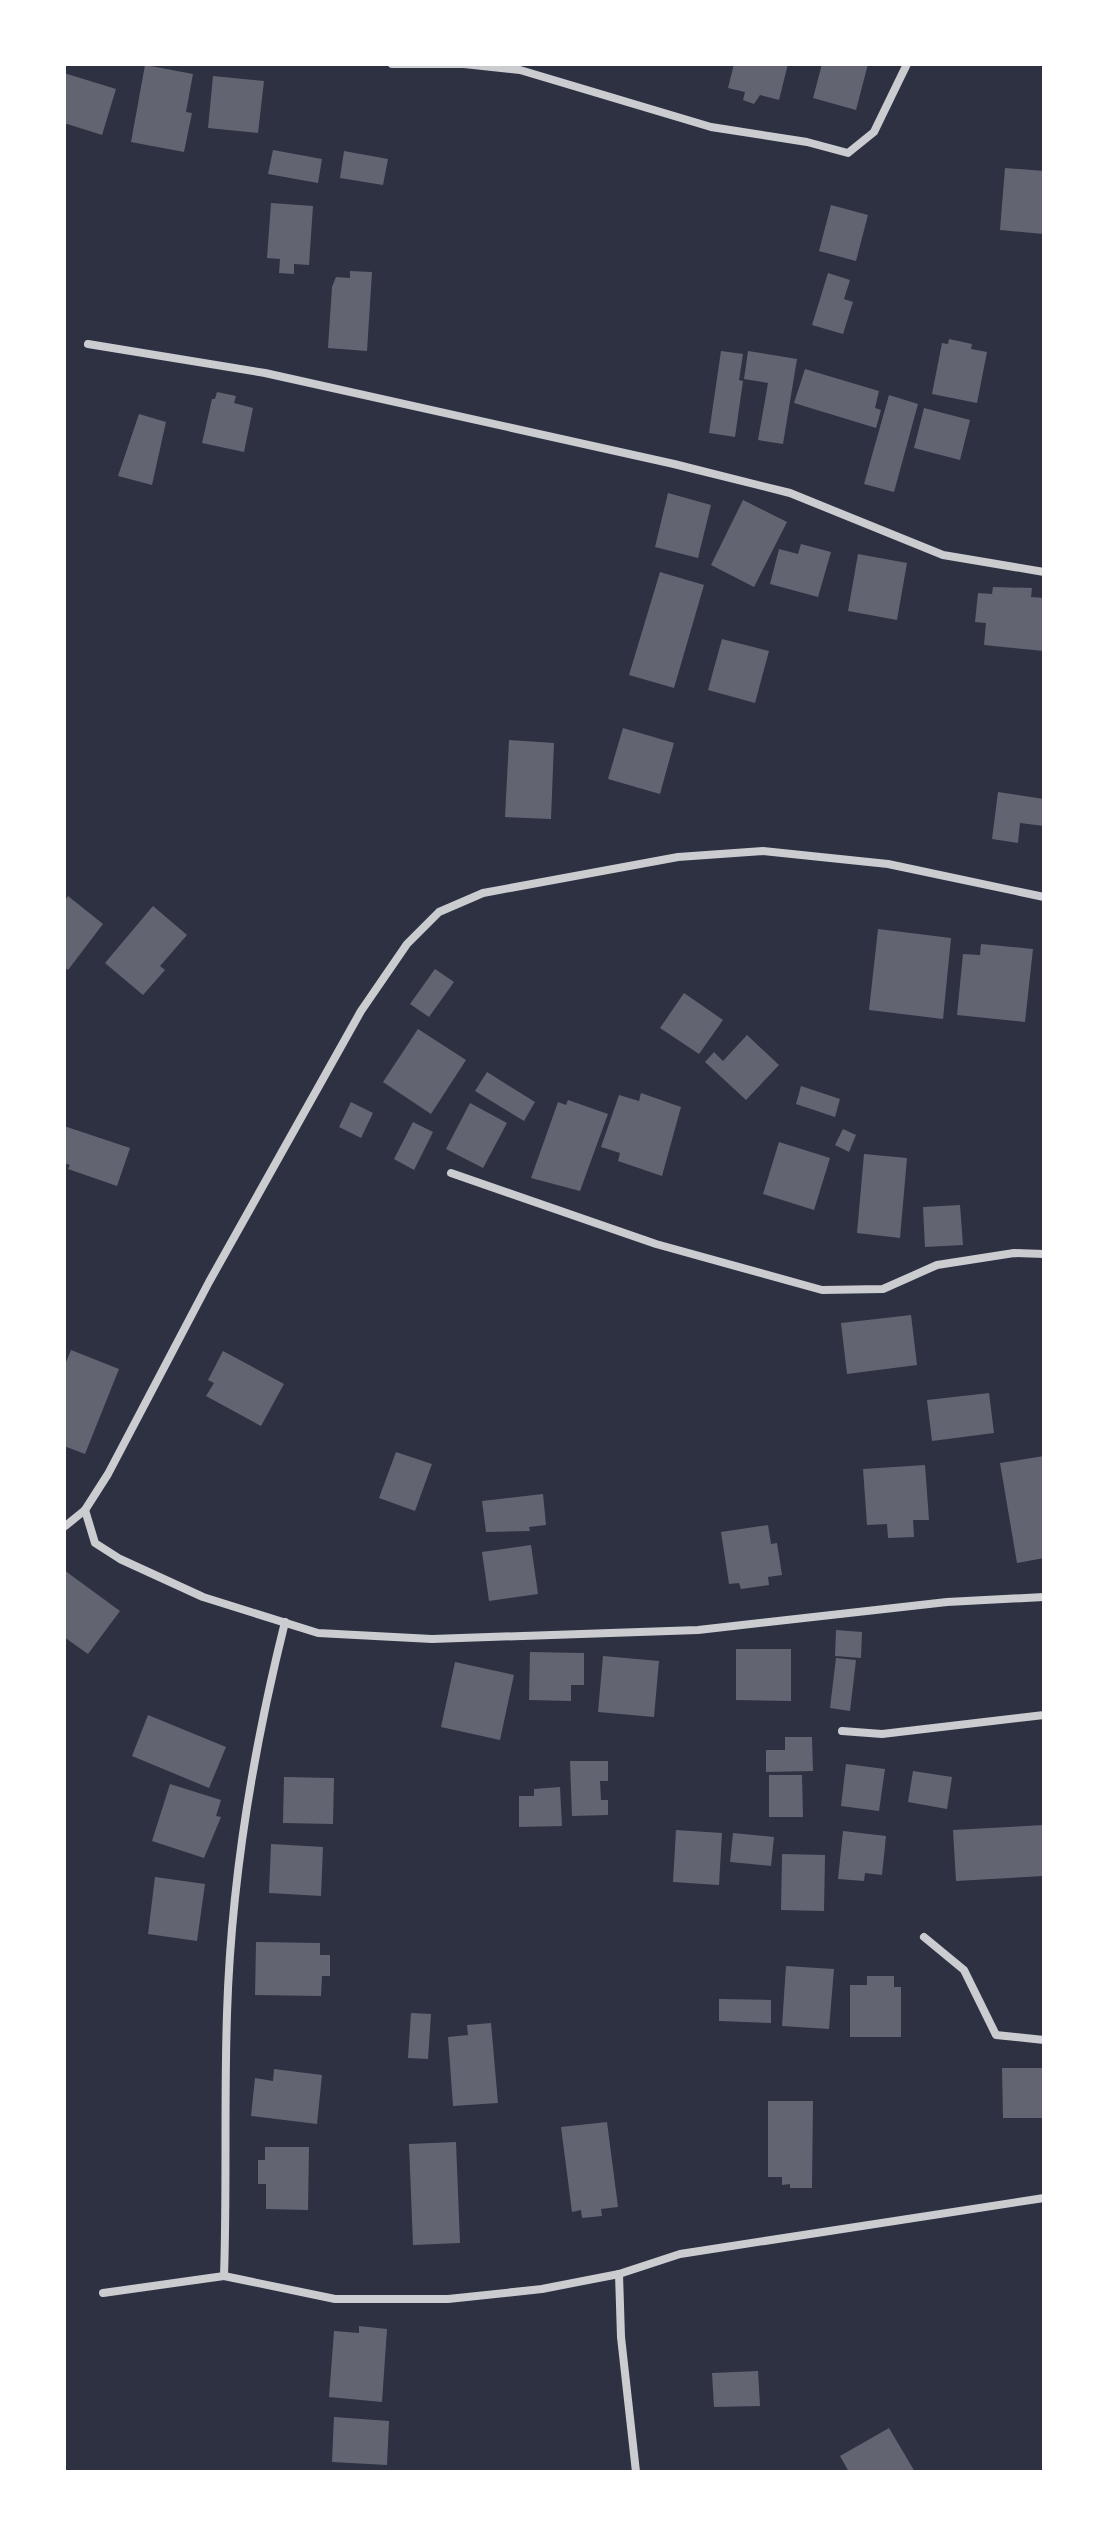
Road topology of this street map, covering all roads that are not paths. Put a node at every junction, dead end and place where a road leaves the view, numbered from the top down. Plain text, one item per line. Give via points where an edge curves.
1 (392, 64) edge
2 (907, 64) edge
3 (88, 344) dead end
4 (1044, 572) edge
5 (1044, 897) edge
6 (451, 1173) dead end
7 (1044, 1254) edge
8 (85, 1510) junction
9 (64, 1527) edge
10 (1044, 1597) edge
11 (285, 1622) junction
12 (1044, 1715) edge
13 (842, 1731) dead end
14 (924, 1937) dead end
15 (1044, 2040) edge
16 (1044, 2198) edge
17 (619, 2274) junction
18 (224, 2276) junction
19 (103, 2293) dead end
20 (636, 2472) edge

1 - 2 street via 520,70 711,127 848,153 874,132
3 - 4 street via 265,373 674,464 790,493 943,555
5 - 8 street via 888,864 763,851 678,857 483,893 439,912 407,944 361,1011
6 - 7 street via 656,1244 822,1290 883,1289 937,1265 1014,1253
8 - 9 street
8 - 11 street via 95,1543 120,1559 203,1597
10 - 11 street via 601,1636 432,1639 318,1633
11 - 18 street via 256,1741 232,1943
12 - 13 street via 882,1734
14 - 15 street via 964,1970 996,2035
16 - 17 street via 695,2252
17 - 18 street via 448,2299 335,2299
17 - 20 street
18 - 19 street

